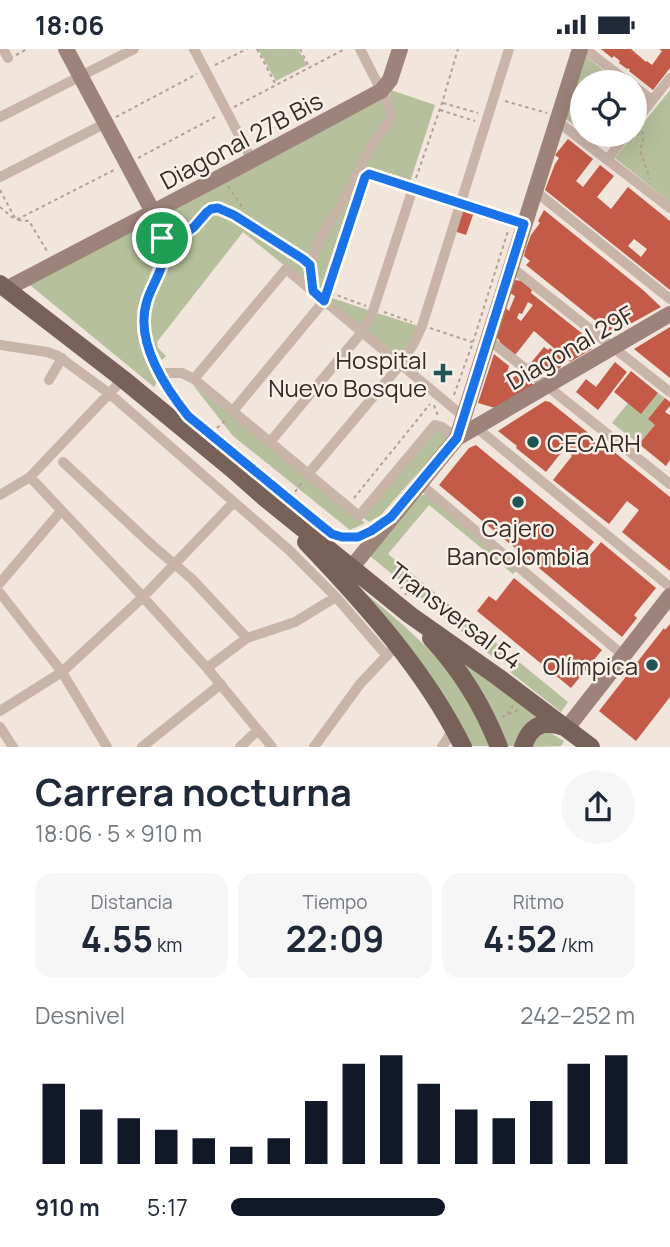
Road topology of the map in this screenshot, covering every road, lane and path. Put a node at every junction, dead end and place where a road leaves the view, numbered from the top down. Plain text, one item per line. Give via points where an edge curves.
1 (66, 49) edge
2 (134, 49) edge
3 (194, 49) edge
4 (247, 49) edge
5 (257, 49) edge
6 (300, 49) edge
7 (345, 49) edge
8 (360, 49) edge
9 (400, 49) edge
10 (458, 49) edge
11 (509, 49) edge
12 (583, 49) edge
13 (310, 67) junction
14 (609, 67) junction
15 (205, 70) junction
16 (604, 70) edge
17 (613, 70) edge
18 (81, 76) junction
19 (670, 78) edge
20 (276, 85) junction
21 (381, 91) junction
22 (647, 96) edge
23 (494, 98) junction
24 (652, 100) junction
25 (442, 103) junction
26 (647, 107) edge
27 (439, 110) junction
28 (227, 111) junction
29 (0, 117) edge
30 (487, 120) junction
31 (570, 122) edge
32 (106, 123) junction
33 (564, 125) junction
34 (617, 147) edge
35 (641, 147) edge
36 (608, 159) junction
37 (252, 160) junction
38 (127, 163) junction
39 (0, 177) edge
40 (365, 177) dead end
41 (412, 188) junction
42 (230, 189) dead end
43 (0, 190) edge
44 (361, 190) dead end
45 (535, 191) junction
46 (657, 197) junction
47 (460, 204) junction
48 (0, 207) edge
49 (670, 208) edge
50 (153, 212) junction
51 (16, 220) junction
52 (524, 224) junction
53 (250, 225) junction
54 (162, 238) junction
55 (54, 263) junction
56 (310, 265) junction
57 (511, 267) junction
58 (3, 286) edge
59 (313, 291) junction
60 (326, 297) junction
61 (670, 299) edge
62 (373, 308) junction
63 (670, 314) edge
64 (362, 333) junction
65 (488, 339) junction
66 (0, 345) edge
67 (614, 347) junction
68 (62, 358) junction
69 (400, 365) junction
70 (160, 373) junction
71 (123, 379) junction
72 (194, 379) junction
73 (49, 380) dead end
74 (548, 386) junction
75 (670, 392) edge
76 (110, 394) junction
77 (233, 411) junction
78 (464, 417) junction
79 (223, 423) dead end
80 (442, 426) junction
81 (477, 428) junction
82 (215, 430) dead end
83 (457, 438) junction
84 (270, 442) junction
85 (63, 462) dead end
86 (309, 473) junction
87 (32, 480) junction
88 (419, 483) junction
89 (670, 484) edge
90 (299, 487) dead end
91 (293, 494) dead end
92 (0, 495) edge
93 (265, 498) junction
94 (234, 502) junction
95 (347, 506) junction
96 (61, 511) junction
97 (391, 517) junction
98 (176, 564) junction
99 (352, 567) junction
100 (0, 583) edge
101 (670, 587) edge
102 (399, 588) dead end
103 (407, 592) dead end
104 (0, 593) edge
105 (670, 596) edge
106 (143, 597) junction
107 (336, 597) junction
108 (410, 615) junction
109 (247, 638) junction
110 (392, 650) junction
111 (624, 656) junction
112 (207, 668) junction
113 (62, 673) junction
114 (221, 684) junction
115 (516, 702) dead end
116 (524, 708) dead end
117 (0, 711) edge
118 (506, 715) junction
119 (498, 720) dead end
120 (0, 727) edge
121 (454, 728) junction
122 (567, 728) junction
123 (257, 731) junction
124 (13, 747) edge
125 (107, 747) edge
126 (142, 747) edge
127 (240, 747) edge
128 (272, 747) edge
129 (314, 747) edge
130 (442, 747) edge
131 (463, 747) edge
132 (499, 747) edge
133 (523, 747) edge
134 (591, 747) edge

1 - 18 street
2 - 18 street
3 - 15 street
4 - 15 path
5 - 20 path
6 - 13 path
7 - 13 path
8 - 21 street
9 - 21 street via 390,80
10 - 25 path
11 - 23 street
12 - 14 street
12 - 33 street
13 - 20 path
14 - 16 path
14 - 17 street
15 - 28 street
15 - 32 path
18 - 29 street
18 - 32 street
19 - 24 street
20 - 28 path
21 - 37 street, Diagonal 27B Bis
21 - 56 street via 391,114 388,122 319,241
22 - 24 street
23 - 30 street
23 - 33 path via 547,113
24 - 26 street
25 - 27 path
25 - 30 path
27 - 30 path
27 - 41 path
28 - 37 street
28 - 38 path
30 - 47 street
31 - 33 path
32 - 38 street
32 - 39 street
33 - 36 street
33 - 45 street
34 - 36 street
35 - 46 path
36 - 46 street
37 - 50 street, Diagonal 27B Bis
38 - 50 street
38 - 51 path
40 - 41 path via 369,174
41 - 47 street
41 - 62 street
42 - 53 path
43 - 51 path
44 - 60 path
45 - 52 street
45 - 61 street
46 - 49 street
47 - 52 street
47 - 69 street via 422,325
48 - 51 path
50 - 54 street
50 - 55 street, Diagonal 27B Bis
51 - 55 path via 29,221
52 - 57 street
53 - 54 street via 225,210 211,209 178,238
53 - 56 street
54 - 70 street via 161,273 146,302 144,324 146,343
55 - 58 street, Diagonal 27B Bis
56 - 59 street
57 - 65 street
57 - 67 street
58 - 71 main road, Transversal 54
59 - 60 street
59 - 72 street via 286,269
60 - 62 path
60 - 64 street
60 - 77 street
62 - 64 street
63 - 67 street, Diagonal 29F
64 - 69 street
64 - 84 street
65 - 74 street
65 - 78 street
66 - 68 street
67 - 74 street, Diagonal 29F
67 - 75 street
68 - 73 street
68 - 76 street
69 - 78 street
69 - 86 street
70 - 72 street via 182,373
70 - 97 street via 197,424 332,534 358,537
71 - 76 street
71 - 93 main road, Transversal 54
72 - 77 street
74 - 81 street, Diagonal 29F
74 - 89 street
76 - 87 street
76 - 94 street
77 - 84 street
78 - 83 street
79 - 82 path
80 - 83 street
80 - 95 street via 435,425 359,516
80 - 95 path via 433,401
81 - 83 street, Diagonal 29F
81 - 101 street
83 - 88 street
84 - 86 street
85 - 98 street
86 - 95 street
87 - 92 street
87 - 96 street
88 - 97 street
88 - 111 street
90 - 91 path
93 - 99 main road, Transversal 54
93 - 110 main road via 318,554
94 - 98 street
94 - 107 street
96 - 100 street
96 - 106 street
97 - 99 street
98 - 106 street
98 - 109 street
99 - 108 main road, Transversal 54
102 - 103 path
104 - 113 street
105 - 111 street
106 - 112 street
106 - 113 street
107 - 109 street via 295,622
107 - 110 street
108 - 122 main road, Transversal 54
108 - 132 main road via 458,669
109 - 112 street
110 - 121 main road via 420,674
110 - 129 street via 360,684
111 - 122 street
112 - 114 street
113 - 117 street
113 - 125 street
114 - 123 street
114 - 126 street
115 - 118 path
116 - 118 path
118 - 119 path
120 - 124 street
121 - 130 street
121 - 131 main road
122 - 133 main road via 540,725
122 - 134 main road, Transversal 54
123 - 127 street
123 - 128 street

